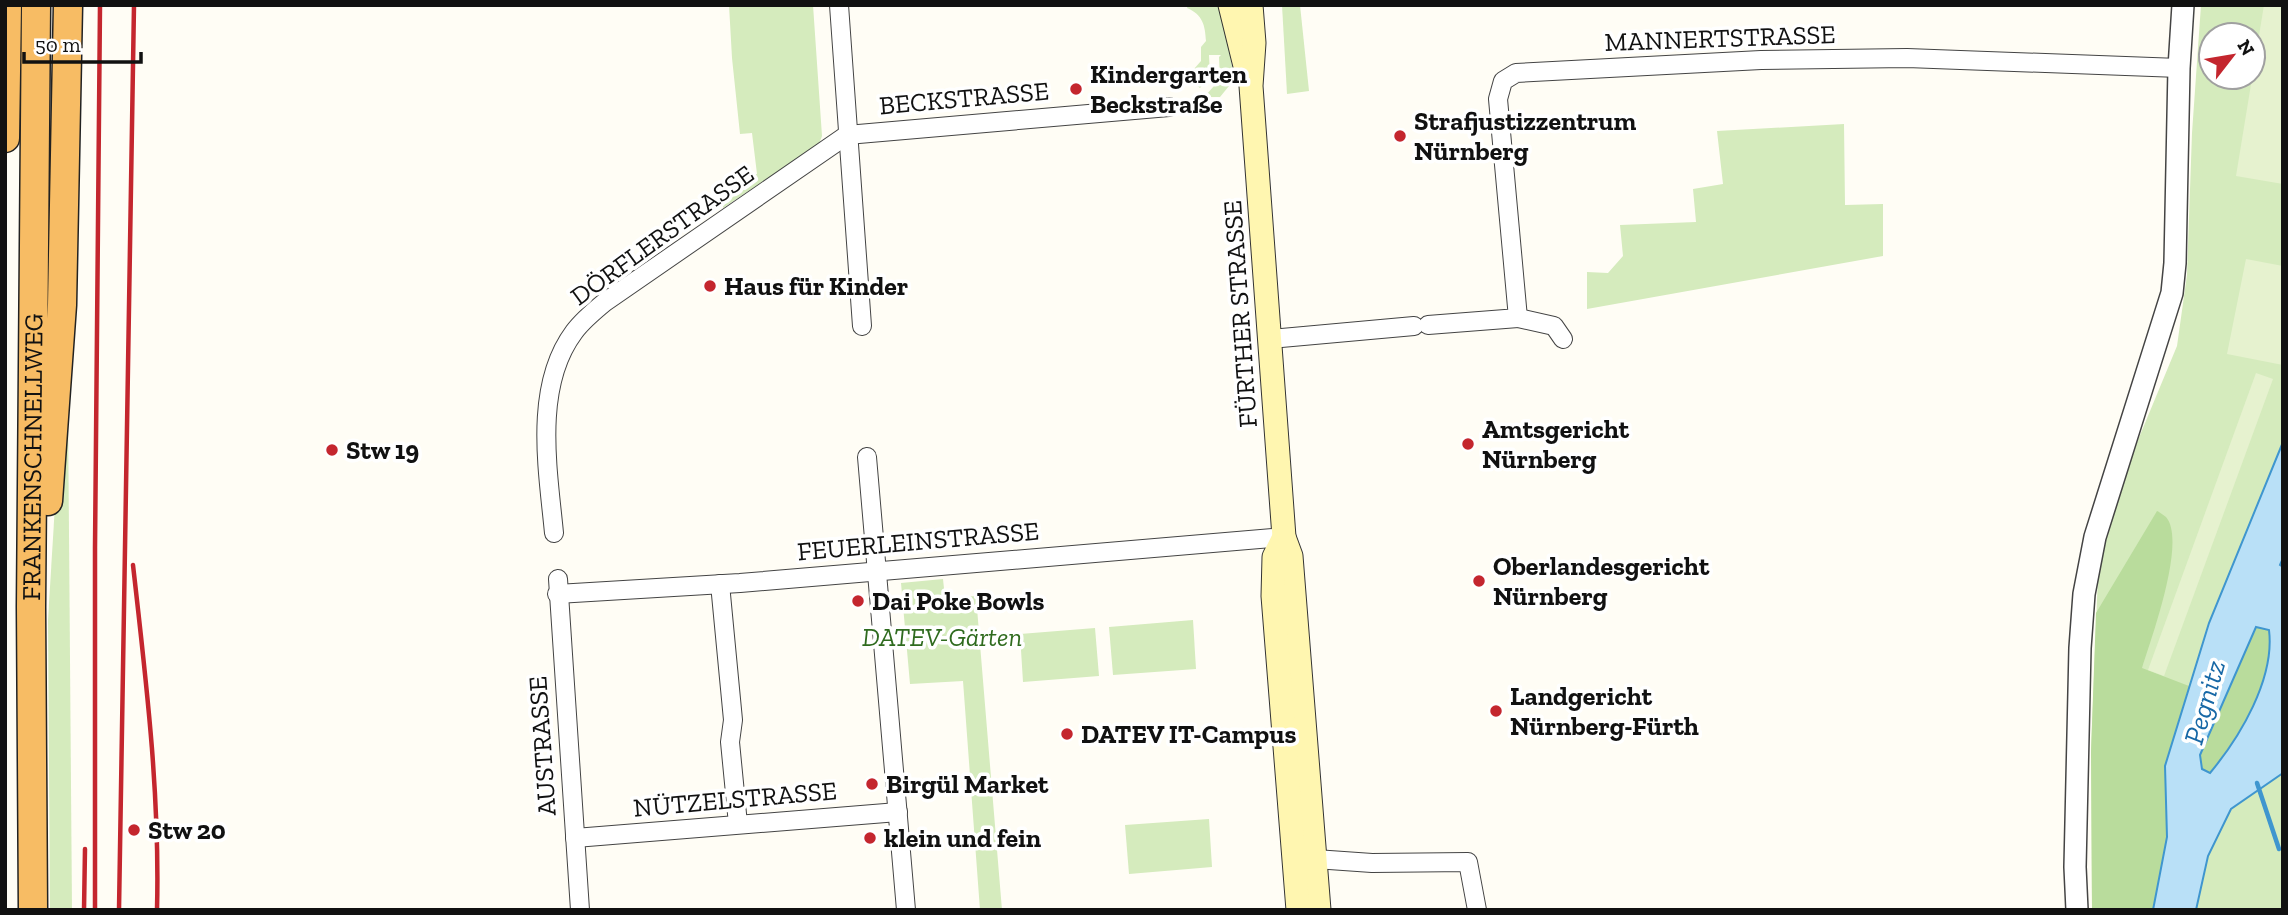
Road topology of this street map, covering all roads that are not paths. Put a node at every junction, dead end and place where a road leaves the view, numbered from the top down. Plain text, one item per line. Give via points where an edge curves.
1 (7, 5) edge
2 (36, 5) edge
3 (68, 5) edge
4 (839, 5) edge
5 (1230, 5) edge
6 (1251, 5) edge
7 (2183, 5) edge
8 (2179, 68) junction
9 (1251, 86) junction
10 (1169, 107) dead end
11 (847, 135) junction
12 (5, 138) edge
13 (1518, 318) junction
14 (862, 326) dead end
15 (1270, 339) junction
16 (1563, 339) dead end
17 (867, 457) dead end
18 (554, 533) dead end
19 (1284, 537) junction
20 (877, 571) junction
21 (720, 584) junction
22 (558, 587) joint
23 (31, 607) junction
24 (898, 812) junction
25 (738, 824) junction
26 (575, 838) junction
27 (1315, 859) junction
28 (33, 910) edge
29 (580, 910) edge
30 (906, 910) edge
31 (1297, 910) edge
32 (1320, 910) edge
33 (1477, 910) edge
34 (2077, 910) edge

1 - 12 highway
2 - 23 highway, FRANKENSCHNELLWEG
3 - 23 highway via 59,360 49,494
4 - 11 street
5 - 9 main road, FÜRTHER STRASSE
6 - 9 main road, FÜRTHER STRASSE
7 - 8 street
8 - 13 street, MANNERTSTRASSE via 1906,58 1761,60 1516,73 1503,81 1498,99
8 - 34 street via 2172,293 2095,537 2082,608
9 - 15 main road, FÜRTHER STRASSE
10 - 11 street, BECKSTRASSE
11 - 14 street
11 - 18 street, DÖRFLERSTRASSE via 605,302 574,332 552,376 548,415
13 - 15 street
13 - 16 street via 1554,326
15 - 19 main road, FÜRTHER STRASSE
17 - 20 street
19 - 20 street, FEUERLEINSTRASSE
19 - 27 main road, FÜRTHER STRASSE via 1291,556
19 - 31 main road, FÜRTHER STRASSE via 1275,557 1273,596
20 - 21 street, FEUERLEINSTRASSE
20 - 24 street
21 - 22 street, FEUERLEINSTRASSE
21 - 25 street
22 - 26 street, AUSTRASSE
23 - 28 highway, FRANKENSCHNELLWEG
24 - 25 street, NÜTZELSTRASSE
24 - 30 street
25 - 26 street, NÜTZELSTRASSE
26 - 29 street, AUSTRASSE
27 - 32 main road, FÜRTHER STRASSE
27 - 33 street via 1468,862

